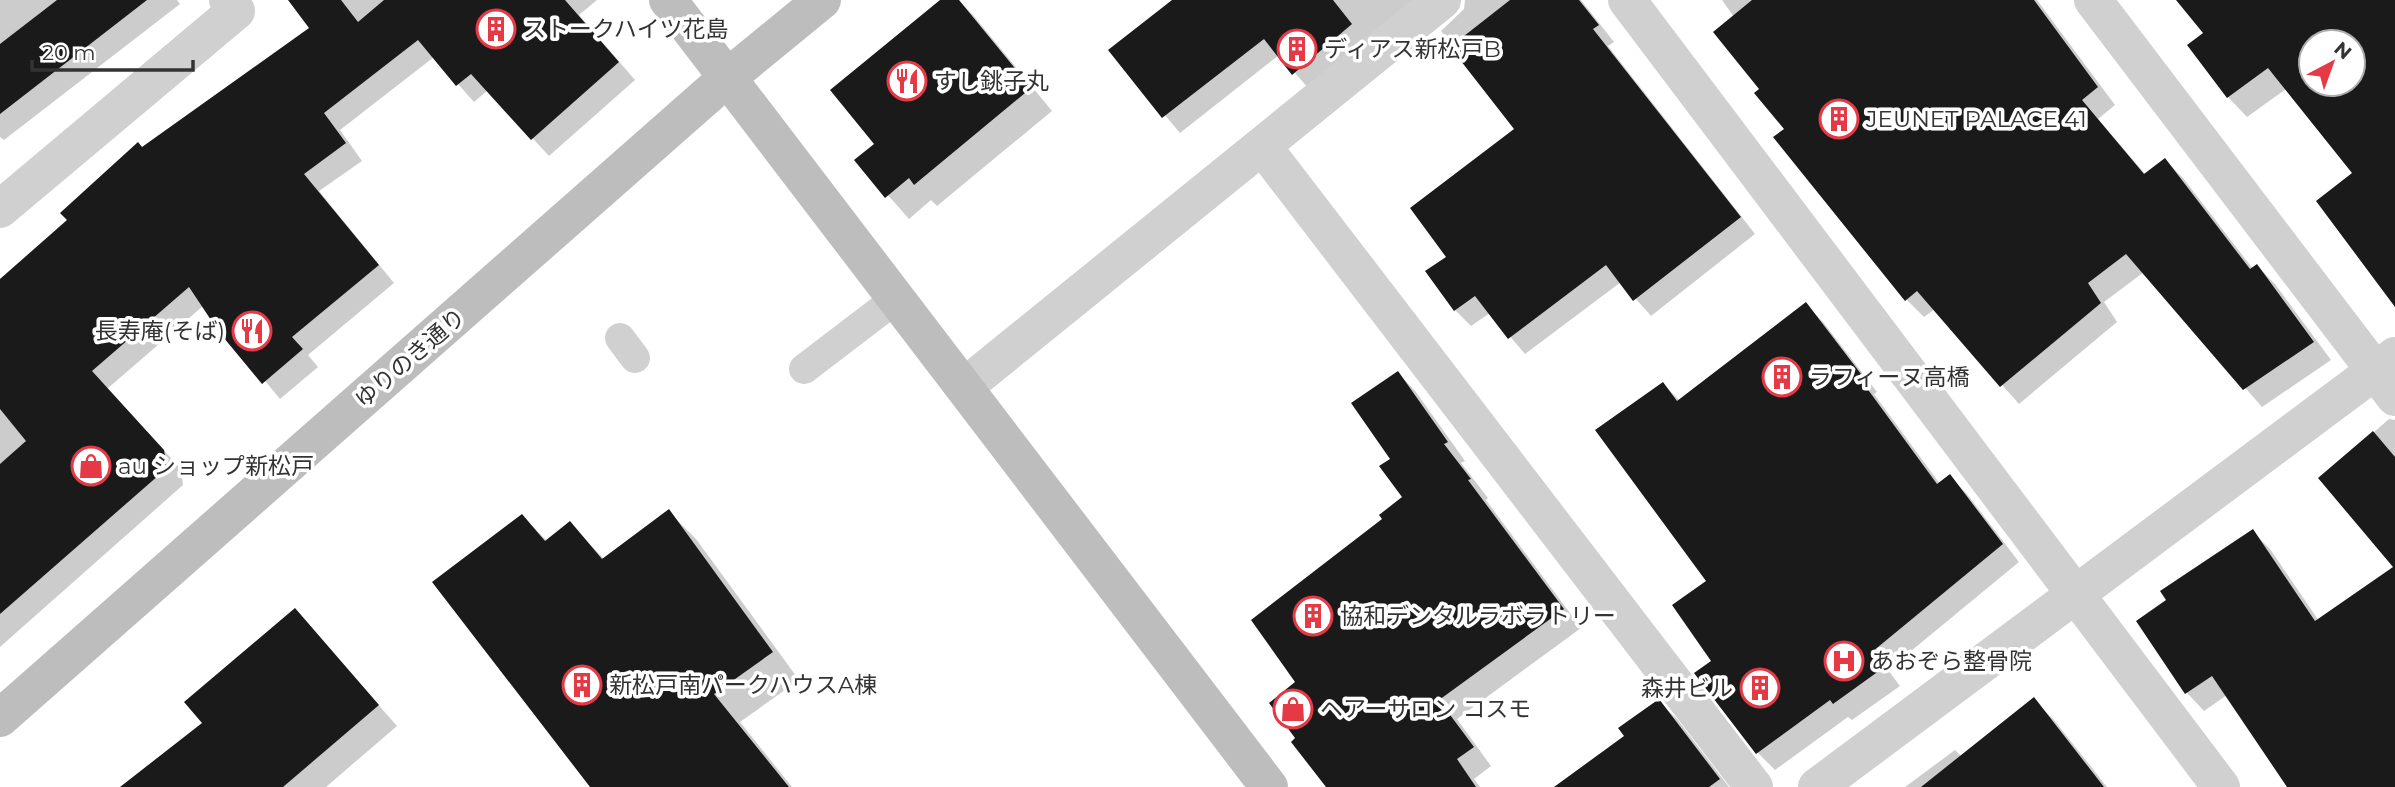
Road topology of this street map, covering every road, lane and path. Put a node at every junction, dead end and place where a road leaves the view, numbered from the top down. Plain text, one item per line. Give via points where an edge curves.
1 (228, 0) edge
2 (668, 0) edge
3 (822, 0) edge
4 (1442, 0) edge
5 (1627, 0) edge
6 (2093, 0) edge
7 (727, 78) junction
8 (1263, 147) junction
9 (0, 209) edge
10 (897, 298) junction
11 (804, 369) dead end
12 (2389, 374) edge
13 (964, 387) junction
14 (2075, 597) junction
15 (0, 718) edge
16 (1269, 787) edge
17 (1754, 787) edge
18 (1817, 787) edge
19 (2221, 787) edge

1 - 9 street via 236,11
2 - 7 street
3 - 7 street, ゆりのき通り
4 - 8 street
5 - 14 street
6 - 12 street
7 - 10 street
7 - 15 street, ゆりのき通り
8 - 13 street
8 - 17 street
10 - 11 lane
10 - 13 street
12 - 14 street
13 - 16 street
14 - 18 street
14 - 19 street

